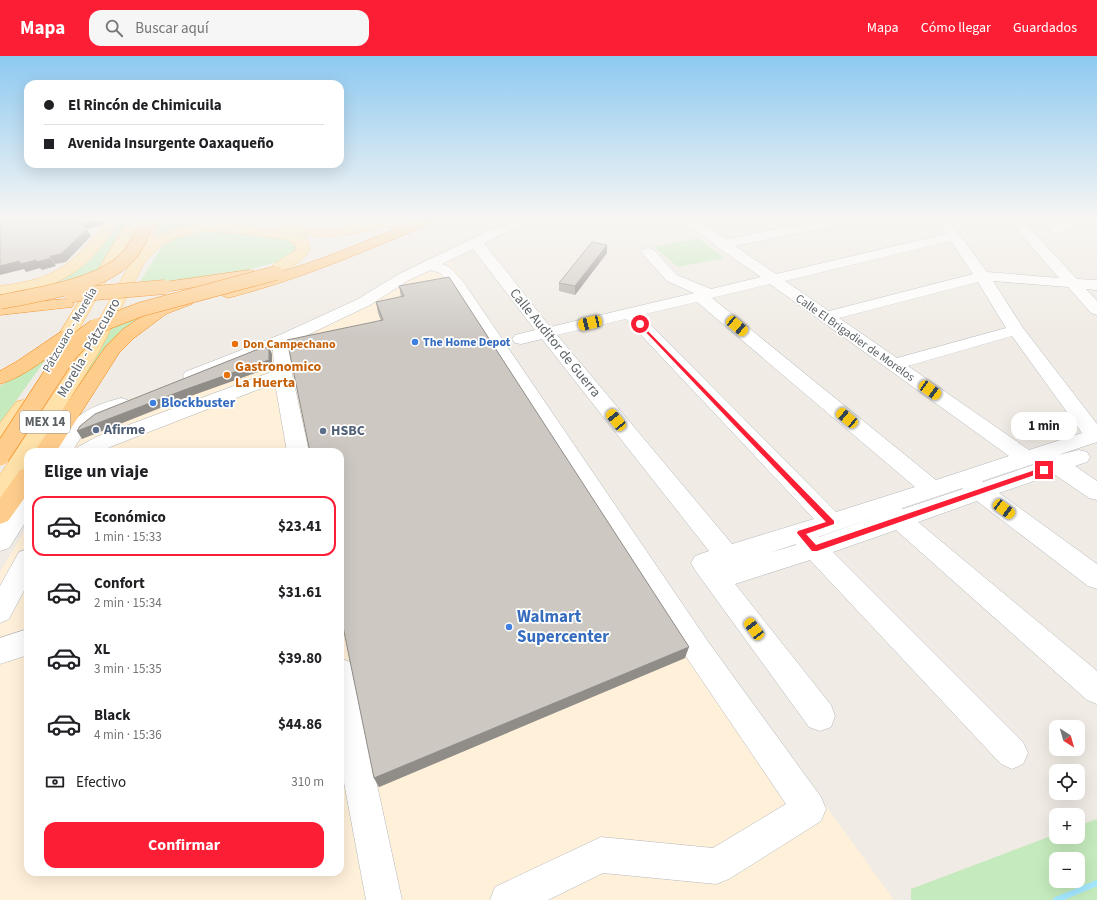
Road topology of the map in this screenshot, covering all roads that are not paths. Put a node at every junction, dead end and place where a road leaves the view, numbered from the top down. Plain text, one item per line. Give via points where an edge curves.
1 (83, 258) edge
2 (112, 258) edge
3 (126, 258) edge
4 (139, 258) edge
5 (142, 258) edge
6 (295, 258) edge
7 (310, 258) edge
8 (320, 258) edge
9 (334, 258) edge
10 (445, 258) edge
11 (497, 258) edge
12 (500, 258) edge
13 (654, 258) edge
14 (742, 258) edge
15 (859, 258) edge
16 (970, 258) edge
17 (1050, 258) edge
18 (137, 264) junction
19 (432, 265) junction
20 (280, 272) junction
21 (982, 276) junction
22 (771, 279) junction
23 (524, 282) dead end
24 (1073, 284) junction
25 (1097, 285) edge
26 (0, 291) edge
27 (704, 295) junction
28 (69, 300) junction
29 (0, 301) edge
30 (0, 310) edge
31 (1097, 310) edge
32 (630, 313) junction
33 (825, 317) junction
34 (554, 326) junction
35 (1016, 330) junction
36 (68, 335) junction
37 (288, 338) junction
38 (521, 339) dead end
39 (893, 365) junction
40 (283, 374) junction
41 (0, 378) edge
42 (176, 383) edge
43 (134, 399) edge
44 (0, 438) edge
45 (1096, 441) edge
46 (29, 448) edge
47 (48, 448) edge
48 (64, 448) edge
49 (92, 448) edge
50 (297, 448) edge
51 (24, 455) edge
52 (0, 456) edge
53 (1041, 459) junction
54 (24, 482) edge
55 (972, 486) junction
56 (933, 490) junction
57 (1097, 492) edge
58 (0, 493) edge
59 (24, 506) edge
60 (892, 513) junction
61 (0, 515) edge
62 (832, 523) junction
63 (0, 541) edge
64 (807, 541) junction
65 (24, 566) edge
66 (721, 567) junction
67 (1097, 578) edge
68 (0, 611) edge
69 (24, 643) edge
70 (0, 651) edge
71 (1097, 690) edge
72 (344, 695) edge
73 (820, 716) dead end
74 (1012, 753) dead end
75 (384, 900) edge
76 (508, 900) edge

1 - 26 main road via 54,278
2 - 36 main road, Pátzcuaro - Morelia / MEX 14
3 - 29 highway, bridge via 115,267 79,283
4 - 18 main road, Morelia - Pátzcuaro / MEX 14
5 - 18 main road
6 - 20 main road
7 - 20 highway
8 - 20 highway
9 - 20 highway
10 - 19 street
11 - 34 street, Calle Auditor de Guerra
12 - 23 street, Calle Auditor de Guerra
13 - 27 street via 672,278
14 - 22 street, Calle El Brigadier de Morelos
15 - 22 street
16 - 21 street
17 - 24 street
18 - 46 main road, Morelia - Pátzcuaro / MEX 14 via 90,352
19 - 37 street via 404,277 364,302
19 - 76 street via 445,270 459,286 699,652 809,809 716,866 601,855
20 - 28 highway via 201,292 162,292
20 - 47 highway via 246,288 178,303 160,311 128,334 112,350
20 - 52 highway, bridge via 134,312 89,334 69,352
21 - 24 street
21 - 33 street
21 - 35 street
22 - 27 street
22 - 33 street, Calle El Brigadier de Morelos
24 - 25 street
24 - 31 street
27 - 32 street
27 - 56 street
28 - 29 highway
28 - 30 highway
32 - 34 street
32 - 62 street
33 - 39 street, Calle El Brigadier de Morelos
34 - 38 street
34 - 66 street, Calle Auditor de Guerra
35 - 39 street
35 - 45 street
36 - 41 highway
36 - 44 main road, Pátzcuaro - Morelia / MEX 14 via 40,383
37 - 40 street via 281,351
37 - 42 street
39 - 53 street, Calle El Brigadier de Morelos
40 - 49 street
40 - 50 street
43 - 48 street via 92,415 77,428
45 - 53 street
51 - 58 main road, Morelia - Pátzcuaro / MEX 14
53 - 55 street
53 - 57 street, Calle El Brigadier de Morelos
54 - 61 highway
55 - 56 street
55 - 60 street
55 - 67 street
56 - 60 street
59 - 63 street
60 - 62 street
60 - 64 street
60 - 71 street
62 - 64 street
64 - 66 street
64 - 74 street
65 - 68 street
66 - 73 street, Calle Auditor de Guerra
69 - 70 street
72 - 75 street

